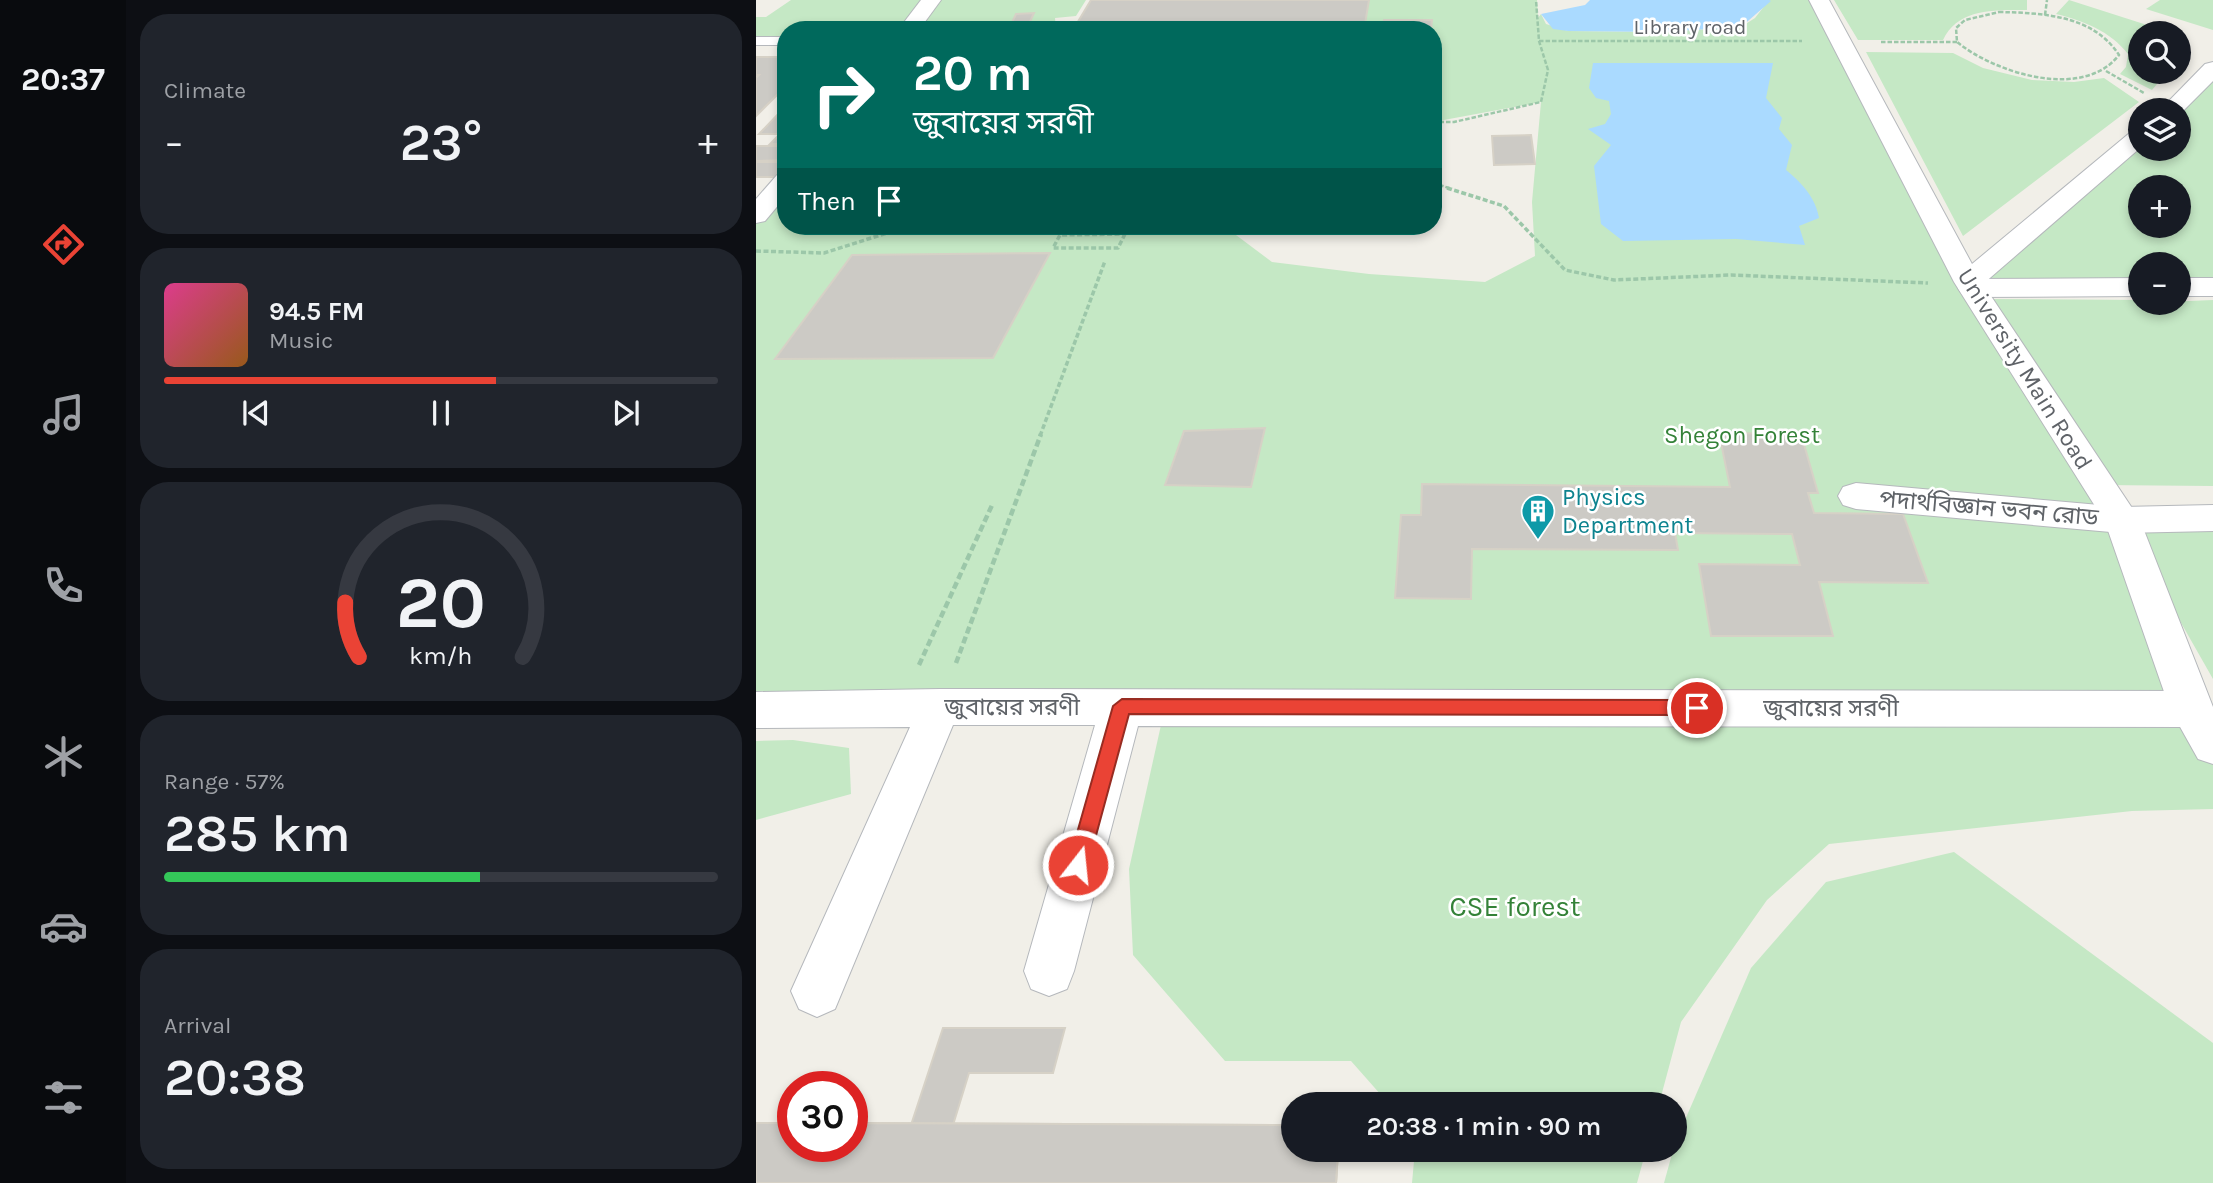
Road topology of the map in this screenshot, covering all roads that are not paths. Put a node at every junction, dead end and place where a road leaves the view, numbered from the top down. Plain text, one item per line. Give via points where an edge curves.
1 (931, 0) edge
2 (1819, 0) edge
3 (915, 21) edge
4 (756, 41) edge
5 (777, 41) edge
6 (2213, 69) edge
7 (2183, 98) edge
8 (2128, 147) edge
9 (777, 190) edge
10 (756, 215) edge
11 (1970, 285) junction
12 (2191, 287) edge
13 (2213, 287) edge
14 (2128, 288) edge
15 (1856, 496) dead end
16 (2213, 518) edge
17 (2122, 520) junction
18 (1122, 706) junction
19 (919, 708) junction
20 (2191, 709) junction
21 (756, 710) edge
22 (2213, 746) edge
23 (1049, 971) dead end
24 (817, 991) dead end

1 - 3 street
2 - 11 street, University Main Road
4 - 5 lane
6 - 7 street
8 - 11 street
9 - 10 street
11 - 14 street
11 - 17 street, University Main Road
12 - 13 street
15 - 17 street, পদার্থবিজ্ঞান ভবন রোড
16 - 17 street, পদার্থবিজ্ঞান ভবন রোড
17 - 20 street, University Main Road
18 - 19 street, জুবায়ের সরণী
18 - 20 street, জুবায়ের সরণী
18 - 23 street
19 - 21 street, জুবায়ের সরণী
19 - 24 street
20 - 22 street, University Main Road

